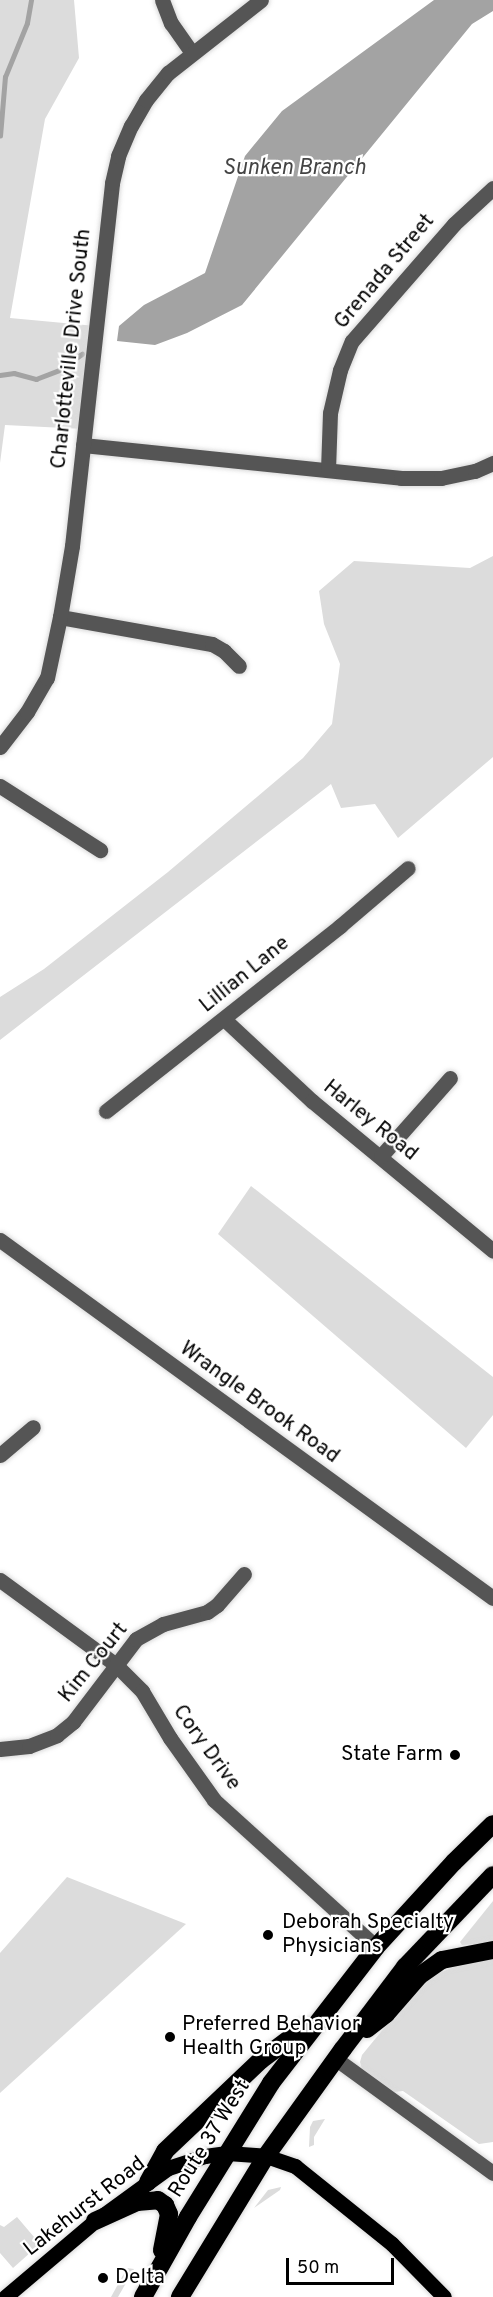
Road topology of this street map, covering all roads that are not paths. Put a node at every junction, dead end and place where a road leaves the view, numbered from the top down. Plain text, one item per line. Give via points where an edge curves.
1 (162, 0) edge
2 (261, 0) edge
3 (192, 54) junction
4 (493, 188) edge
5 (83, 445) junction
6 (493, 463) edge
7 (328, 470) junction
8 (60, 617) junction
9 (239, 666) dead end
10 (0, 747) edge
11 (0, 786) edge
12 (100, 850) dead end
13 (408, 868) dead end
14 (224, 1019) junction
15 (450, 1078) dead end
16 (106, 1111) dead end
17 (381, 1156) junction
18 (0, 1240) edge
19 (493, 1251) edge
20 (33, 1427) dead end
21 (0, 1455) edge
22 (244, 1574) dead end
23 (0, 1580) edge
24 (493, 1598) edge
25 (116, 1665) junction
26 (0, 1749) edge
27 (493, 1824) edge
28 (493, 1875) edge
29 (376, 1947) junction
30 (493, 1950) edge
31 (326, 2011) junction
32 (339, 2054) junction
33 (227, 2153) junction
34 (266, 2156) junction
35 (493, 2173) edge
36 (148, 2182) junction
37 (95, 2222) junction
38 (156, 2272) junction
39 (5, 2297) edge
40 (143, 2297) edge
41 (180, 2297) edge
42 (444, 2297) edge

1 - 3 street via 171,23
2 - 3 street, Charlotteville Drive South
3 - 5 street, Charlotteville Drive South via 168,73 146,100 118,156
4 - 7 street, Grenada Street via 454,224 352,341 339,370 330,413
5 - 7 street
5 - 8 street, Charlotteville Drive South
6 - 7 street via 441,478
8 - 9 street via 212,644
8 - 10 street, Charlotteville Drive South via 47,678
11 - 12 street
13 - 14 street, Lillian Lane
14 - 16 street, Lillian Lane
14 - 17 street, Harley Road via 312,1101
15 - 17 street
17 - 19 street, Harley Road
18 - 24 street, Wrangle Brook Road
20 - 21 street
22 - 25 street, Kim Court via 207,1612 163,1624 136,1639
23 - 25 street, Cory Drive
25 - 26 street, Kim Court via 73,1722 57,1735 29,1746
25 - 29 street, Cory Drive via 142,1691 214,1800
27 - 29 highway, Route 37 West
28 - 32 highway via 405,1968
29 - 31 highway, Route 37 West
30 - 32 highway via 442,1960 419,1976 386,2014
31 - 33 highway, Route 37 West via 271,2083
31 - 36 highway via 261,2060 165,2151
32 - 34 highway
32 - 35 street
33 - 34 main road, Lakehurst Road
33 - 36 main road, Lakehurst Road via 168,2168
33 - 38 highway, Route 37 West
34 - 41 highway
34 - 42 main road, Lakehurst Road via 295,2166 320,2185 392,2244
36 - 37 main road, Lakehurst Road
37 - 38 highway via 137,2202 158,2200 165,2205 168,2223
37 - 39 main road, Lakehurst Road
38 - 40 highway, Route 37 West

